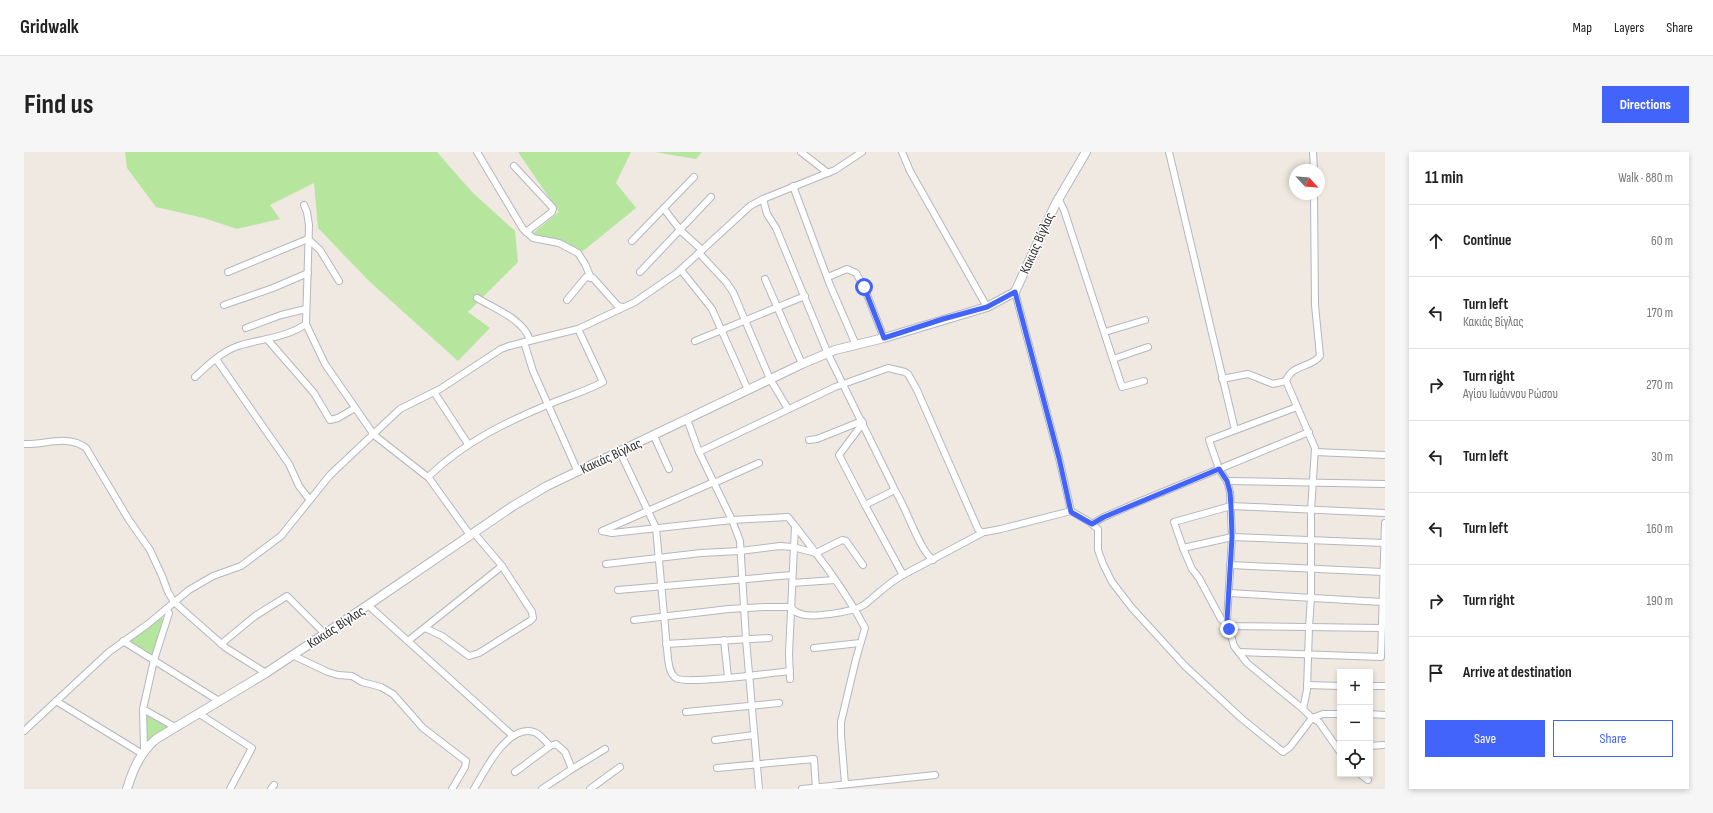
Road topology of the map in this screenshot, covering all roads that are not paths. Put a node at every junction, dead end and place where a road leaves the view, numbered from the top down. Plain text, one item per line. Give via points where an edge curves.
1 (476, 152) edge
2 (801, 152) edge
3 (862, 152) edge
4 (902, 152) edge
5 (1086, 152) edge
6 (1169, 152) edge
7 (1313, 152) edge
8 (1314, 164) edge
9 (514, 166) dead end
10 (828, 173) junction
11 (694, 176) dead end
12 (793, 186) junction
13 (711, 197) dead end
14 (1058, 198) junction
15 (764, 199) junction
16 (1314, 200) edge
17 (304, 205) dead end
18 (664, 209) junction
19 (681, 230) junction
20 (526, 232) junction
21 (308, 239) junction
22 (632, 241) dead end
23 (701, 252) junction
24 (681, 270) junction
25 (228, 272) dead end
26 (640, 272) dead end
27 (308, 273) junction
28 (828, 277) junction
29 (591, 278) junction
30 (765, 279) dead end
31 (339, 281) dead end
32 (1015, 292) junction
33 (804, 296) junction
34 (477, 298) dead end
35 (567, 300) dead end
36 (224, 305) dead end
37 (623, 307) junction
38 (987, 307) junction
39 (777, 308) junction
40 (306, 309) junction
41 (744, 320) junction
42 (1145, 320) dead end
43 (306, 324) junction
44 (246, 328) dead end
45 (578, 329) junction
46 (721, 329) junction
47 (1105, 332) junction
48 (884, 338) junction
49 (266, 339) junction
50 (530, 340) junction
51 (696, 341) dead end
52 (524, 342) junction
53 (856, 345) junction
54 (1148, 347) dead end
55 (828, 354) junction
56 (216, 359) junction
57 (1113, 359) junction
58 (802, 364) junction
59 (195, 376) dead end
60 (770, 379) junction
61 (1222, 379) junction
62 (1144, 381) dead end
63 (1286, 381) junction
64 (843, 384) junction
65 (748, 390) junction
66 (434, 392) junction
67 (548, 405) junction
68 (1297, 407) junction
69 (356, 408) junction
70 (788, 409) junction
71 (687, 420) junction
72 (862, 422) junction
73 (1235, 430) junction
74 (1309, 432) junction
75 (374, 434) junction
76 (654, 436) junction
77 (809, 440) dead end
78 (24, 444) edge
79 (468, 444) junction
80 (620, 452) junction
81 (699, 452) junction
82 (1315, 452) junction
83 (1385, 455) edge
84 (759, 463) dead end
85 (669, 469) dead end
86 (1219, 469) junction
87 (578, 472) junction
88 (428, 477) junction
89 (1227, 481) junction
90 (1314, 482) junction
91 (714, 483) junction
92 (1385, 484) edge
93 (894, 489) junction
94 (309, 499) junction
95 (865, 505) junction
96 (1231, 506) junction
97 (1311, 511) junction
98 (648, 512) junction
99 (1071, 512) junction
100 (1385, 513) edge
101 (732, 520) junction
102 (1385, 523) edge
103 (1092, 524) junction
104 (795, 526) junction
105 (656, 528) junction
106 (984, 532) junction
107 (472, 534) junction
108 (1232, 537) junction
109 (1311, 540) junction
110 (1384, 543) edge
111 (794, 547) junction
112 (1183, 548) junction
113 (740, 551) junction
114 (816, 553) junction
115 (659, 558) junction
116 (933, 560) junction
117 (606, 564) dead end
118 (863, 565) dead end
119 (1230, 565) junction
120 (502, 566) junction
121 (1310, 569) junction
122 (1383, 572) junction
123 (792, 575) junction
124 (903, 575) junction
125 (742, 580) junction
126 (835, 580) junction
127 (792, 583) junction
128 (661, 587) junction
129 (618, 590) dead end
130 (1229, 593) junction
131 (1311, 598) junction
132 (1382, 602) junction
133 (176, 604) junction
134 (368, 605) junction
135 (791, 607) junction
136 (744, 609) junction
137 (855, 609) junction
138 (168, 611) junction
139 (664, 616) junction
140 (634, 620) dead end
141 (1228, 626) junction
142 (1309, 627) junction
143 (425, 628) junction
144 (1381, 628) junction
145 (325, 634) junction
146 (769, 638) dead end
147 (746, 639) junction
148 (724, 640) junction
149 (123, 641) junction
150 (408, 641) junction
151 (860, 643) junction
152 (221, 644) junction
153 (666, 644) junction
154 (814, 648) dead end
155 (1239, 652) junction
156 (292, 655) junction
157 (1308, 655) junction
158 (154, 660) junction
159 (790, 671) junction
160 (266, 673) junction
161 (750, 676) junction
162 (728, 677) junction
163 (790, 679) dead end
164 (1307, 685) junction
165 (1337, 686) edge
166 (1373, 686) edge
167 (1385, 686) edge
168 (56, 701) junction
169 (219, 701) junction
170 (779, 703) dead end
171 (752, 705) junction
172 (143, 709) junction
173 (1304, 709) junction
174 (686, 712) dead end
175 (198, 713) junction
176 (1337, 714) edge
177 (1373, 714) edge
178 (1385, 715) edge
179 (1312, 718) junction
180 (175, 727) junction
181 (24, 731) edge
182 (754, 735) junction
183 (513, 736) junction
184 (715, 740) dead end
185 (1384, 745) dead end
186 (550, 746) junction
187 (1373, 746) edge
188 (1337, 748) edge
189 (605, 749) dead end
190 (143, 752) junction
191 (757, 763) junction
192 (620, 767) dead end
193 (717, 768) dead end
194 (572, 769) junction
195 (515, 772) dead end
196 (935, 775) dead end
197 (1364, 777) edge
198 (1368, 780) dead end
199 (845, 784) junction
200 (816, 788) edge
201 (127, 789) edge
202 (230, 789) edge
203 (452, 789) edge
204 (474, 789) edge
205 (542, 789) edge
206 (590, 789) edge
207 (759, 789) edge
208 (802, 789) edge

1 - 20 street
2 - 10 street
3 - 10 street
4 - 38 street via 910,171
5 - 14 street, Κακιάς Βίγλας
6 - 61 street
7 - 8 street
9 - 20 street via 553,208 552,212
10 - 12 street
11 - 18 street
12 - 15 street
12 - 28 street
13 - 19 street
14 - 32 street, Κακιάς Βίγλας
14 - 47 street
15 - 23 street via 750,206
15 - 33 street via 767,214 776,228
16 - 63 street via 1315,305 1320,356 1315,362 1296,368
17 - 21 street via 308,219
18 - 19 street
18 - 22 street
19 - 23 street
19 - 26 street
20 - 29 street via 533,238 559,243 578,253
21 - 25 street
21 - 27 street
21 - 31 street via 320,250
23 - 24 street
23 - 41 street via 733,292
24 - 37 street via 635,302
24 - 46 street via 712,309
27 - 36 street
27 - 40 street
28 - 48 street via 847,269 856,272
28 - 53 street
29 - 35 street via 586,277
29 - 37 street via 618,306
30 - 39 street
32 - 38 street, Κακιάς Βίγλας
32 - 99 street
33 - 39 street
33 - 55 street
34 - 50 street via 518,321
37 - 45 street
38 - 48 street, Κακιάς Βίγλας
39 - 41 street
39 - 58 street
40 - 43 street
40 - 44 street
41 - 46 street
41 - 60 street
42 - 47 street
43 - 49 street via 288,333
43 - 69 street via 325,364
45 - 50 street
45 - 67 street via 603,382
46 - 51 street
46 - 65 street
47 - 57 street
48 - 53 street, Κακιάς Βίγλας
49 - 56 street via 237,346
49 - 69 street via 314,393 330,420
50 - 52 street
52 - 66 street via 501,349
52 - 67 street
53 - 55 street, Κακιάς Βίγλας
54 - 57 street
55 - 58 street, Κακιάς Βίγλας
55 - 64 street
56 - 59 street
56 - 94 street via 289,464 302,492
57 - 62 street via 1122,387
58 - 60 street, Κακιάς Βίγλας
60 - 65 street, Κακιάς Βίγλας
60 - 70 street
61 - 63 street via 1245,374 1273,384
61 - 73 street
63 - 68 street
64 - 70 street
64 - 72 street
64 - 106 street via 888,368 908,374 978,529
65 - 71 street, Κακιάς Βίγλας
66 - 75 street via 400,409
66 - 79 street
67 - 79 street via 507,422
67 - 87 street
68 - 73 street
68 - 74 street
69 - 75 street
70 - 81 street
71 - 76 street, Κακιάς Βίγλας
71 - 81 street
72 - 77 street
72 - 93 street
72 - 95 street via 839,455
73 - 86 street via 1209,440
74 - 82 street
74 - 86 street
75 - 88 street
75 - 94 street via 330,475
76 - 80 street, Κακιάς Βίγλας
76 - 85 street
78 - 133 street via 69,440 86,448 150,550 168,592
79 - 88 street via 443,462
80 - 87 street, Κακιάς Βίγλας
80 - 98 street
81 - 91 street
82 - 83 street
82 - 90 street
84 - 91 street
86 - 89 street
86 - 103 street
87 - 107 street, Κακιάς Βίγλας via 513,506
88 - 107 street
89 - 90 street
89 - 96 street
90 - 92 street
90 - 97 street
91 - 98 street
91 - 101 street
93 - 95 street
93 - 116 street via 925,551
94 - 133 street via 288,529 266,548 241,566 196,585
95 - 124 street
96 - 97 street
96 - 108 street
96 - 112 street via 1174,522
97 - 100 street
97 - 109 street
98 - 105 street
98 - 105 street via 602,531 612,533
99 - 103 street
99 - 106 street
101 - 104 street via 788,517
101 - 105 street
101 - 113 street via 740,542
102 - 110 street
103 - 179 street via 1098,529 1098,550 1112,582 1185,666 1241,718 1283,752 1290,747
104 - 111 street
104 - 114 street
105 - 115 street
106 - 116 street
107 - 120 street
107 - 134 street, Κακιάς Βίγλας
108 - 109 street
108 - 112 street
108 - 119 street
109 - 110 street
109 - 121 street
110 - 122 street
111 - 113 street via 780,546
111 - 114 street
111 - 123 street
112 - 141 street via 1192,569 1221,619
113 - 115 street
113 - 125 street
114 - 118 street via 842,540 846,541
114 - 126 street
115 - 117 street
115 - 128 street
116 - 124 street
119 - 121 street
119 - 130 street
120 - 143 street
120 - 143 street via 532,612 533,618 530,621 479,653 468,656 442,636
121 - 122 street
121 - 131 street
122 - 132 street
123 - 125 street
123 - 127 street
124 - 137 street
125 - 128 street
125 - 136 street
126 - 127 street
126 - 137 street
127 - 135 street
128 - 129 street
128 - 139 street
130 - 131 street
130 - 141 street
131 - 132 street
131 - 142 street
132 - 144 street
133 - 138 street
133 - 152 street
134 - 145 street, Κακιάς Βίγλας
134 - 150 street
135 - 136 street
135 - 137 street via 794,611 806,615
135 - 159 street
136 - 139 street
136 - 147 street
137 - 151 street via 865,628
138 - 149 street
138 - 158 street
139 - 140 street
139 - 153 street
141 - 142 street
141 - 155 street via 1234,646
142 - 144 street
142 - 157 street
143 - 150 street
144 - 157 street via 1381,657
145 - 152 street via 287,596 255,616
145 - 156 street, Κακιάς Βίγλας
146 - 147 street
147 - 148 street
147 - 161 street
148 - 153 street
148 - 162 street
149 - 158 street
149 - 168 street
150 - 183 street
151 - 154 street
151 - 199 street via 841,722
152 - 160 street
153 - 162 street via 669,669 676,678 683,681
155 - 157 street
155 - 173 street via 1247,663
156 - 160 street, Κακιάς Βίγλας
156 - 203 street via 328,672 352,676 393,694 423,728 466,761
157 - 164 street
158 - 169 street
158 - 172 street
159 - 161 street
159 - 163 street
160 - 169 street, Κακιάς Βίγλας
161 - 162 street
161 - 171 street
164 - 165 street
164 - 173 street
166 - 167 street
168 - 181 street
168 - 190 street
169 - 175 street, Κακιάς Βίγλας
170 - 171 street
171 - 174 street
171 - 182 street
172 - 180 street
172 - 190 street
173 - 179 street
175 - 180 street, Κακιάς Βίγλας
175 - 202 street via 252,748
176 - 179 street via 1323,714
177 - 178 street
179 - 188 street via 1319,722
180 - 190 street, Κακιάς Βίγλας via 156,739
182 - 184 street
182 - 191 street
183 - 186 street via 524,731 533,731
183 - 204 street via 500,749
185 - 187 street
186 - 194 street via 556,744 565,752
186 - 195 street
189 - 194 street
190 - 201 street, Κακιάς Βίγλας
191 - 193 street
191 - 200 street via 814,759
191 - 207 street
192 - 206 street
194 - 205 street
196 - 199 street
197 - 198 street
199 - 200 street
200 - 208 street

